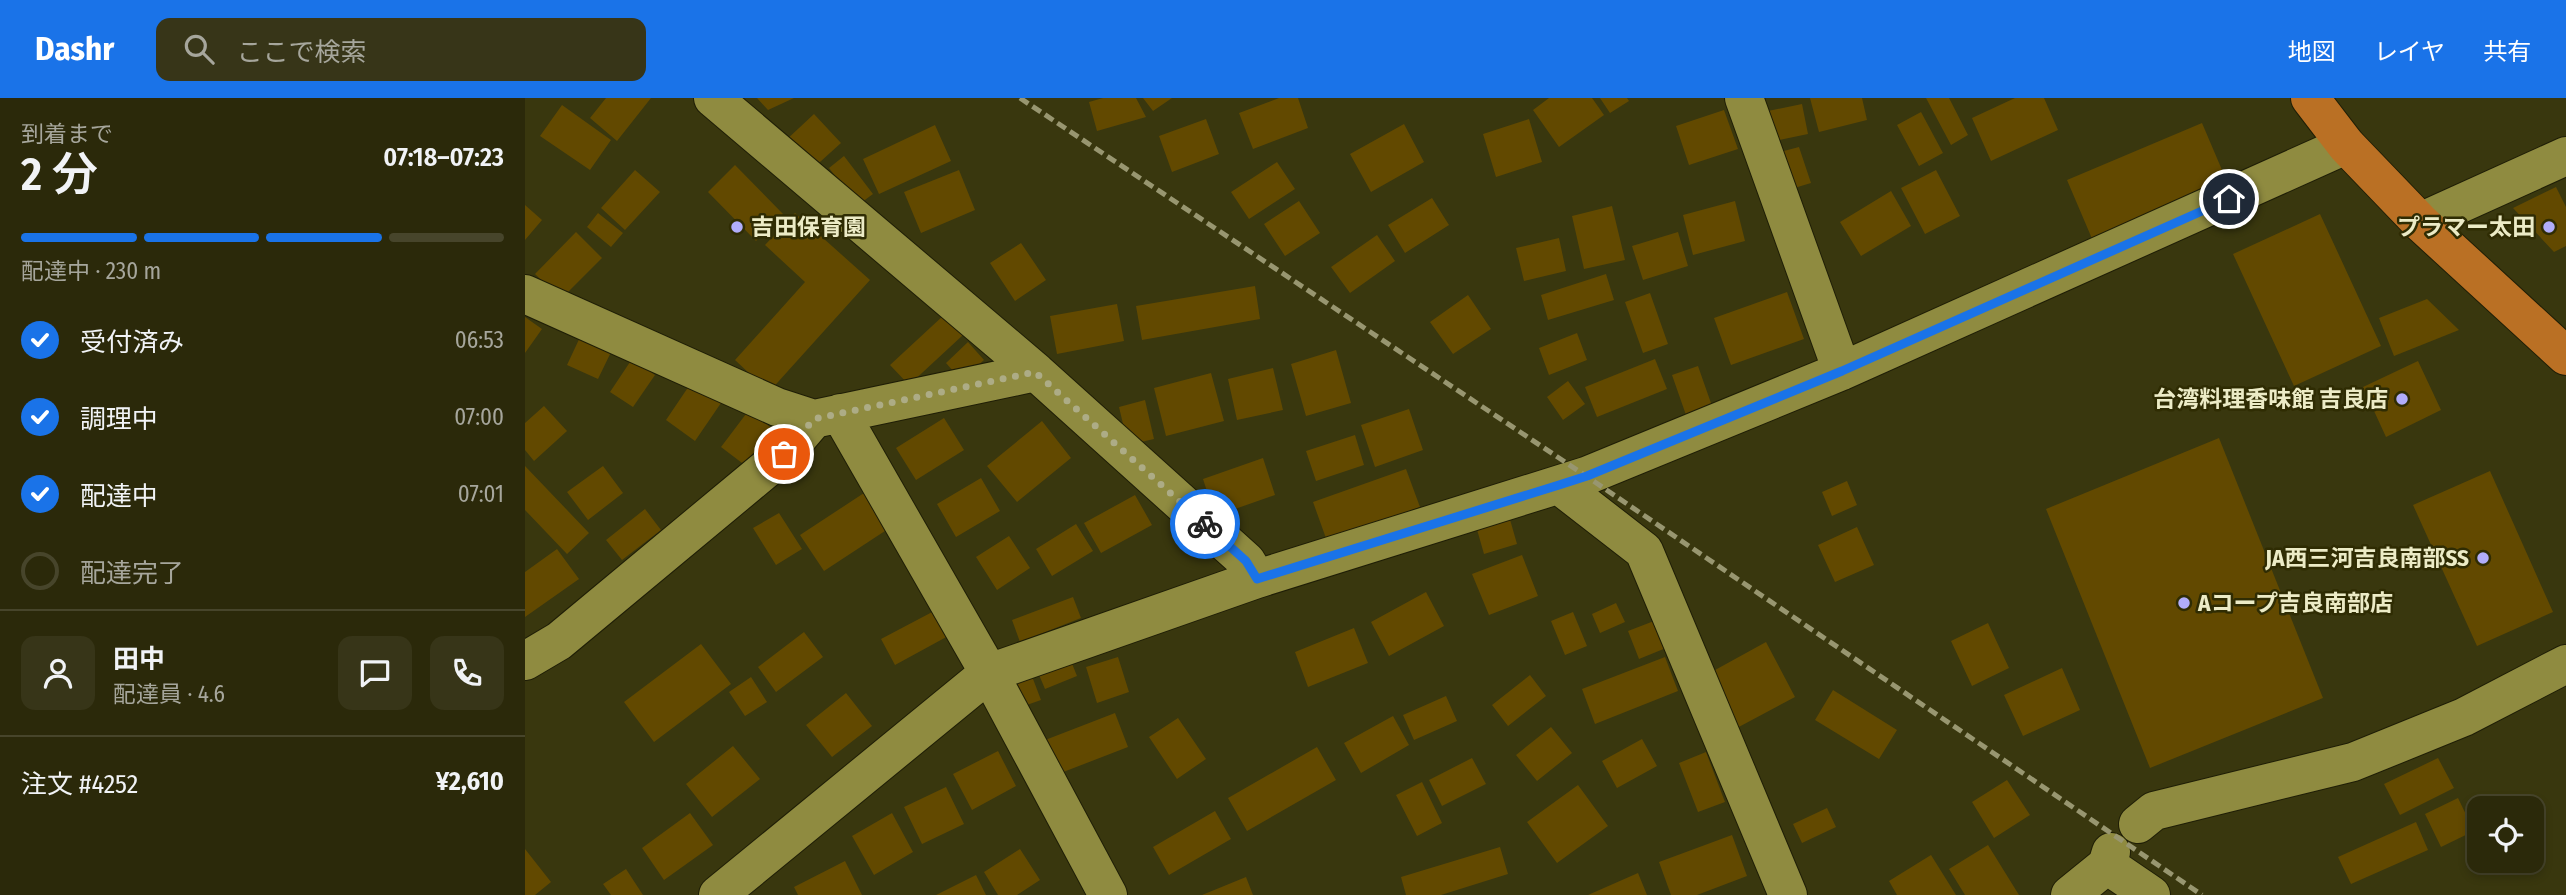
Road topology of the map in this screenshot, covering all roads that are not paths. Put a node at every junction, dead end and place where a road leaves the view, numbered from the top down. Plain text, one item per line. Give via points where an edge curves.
1 (713, 98) edge
2 (1744, 98) edge
3 (2310, 98) edge
4 (2346, 145) junction
5 (2566, 156) edge
6 (2420, 222) junction
7 (525, 293) edge
8 (2566, 356) edge
9 (1842, 371) junction
10 (1035, 372) junction
11 (827, 416) junction
12 (1559, 485) junction
13 (1257, 579) junction
14 (525, 661) edge
15 (2566, 664) edge
16 (989, 673) junction
17 (2138, 824) dead end
18 (718, 895) edge
19 (1108, 895) edge
20 (1788, 895) edge
21 (2070, 895) edge
22 (2151, 895) edge

1 - 10 street
2 - 9 street
3 - 4 main road
4 - 6 main road
4 - 9 street
5 - 6 street
6 - 8 main road
7 - 11 street via 777,407
9 - 12 street
10 - 11 street
10 - 13 street via 1246,561
11 - 14 street via 559,641
11 - 16 street
12 - 13 street
12 - 20 street via 1644,551
13 - 16 street
15 - 17 street via 2464,717 2353,762 2154,811
16 - 18 street
16 - 19 street
21 - 22 street via 2109,859

